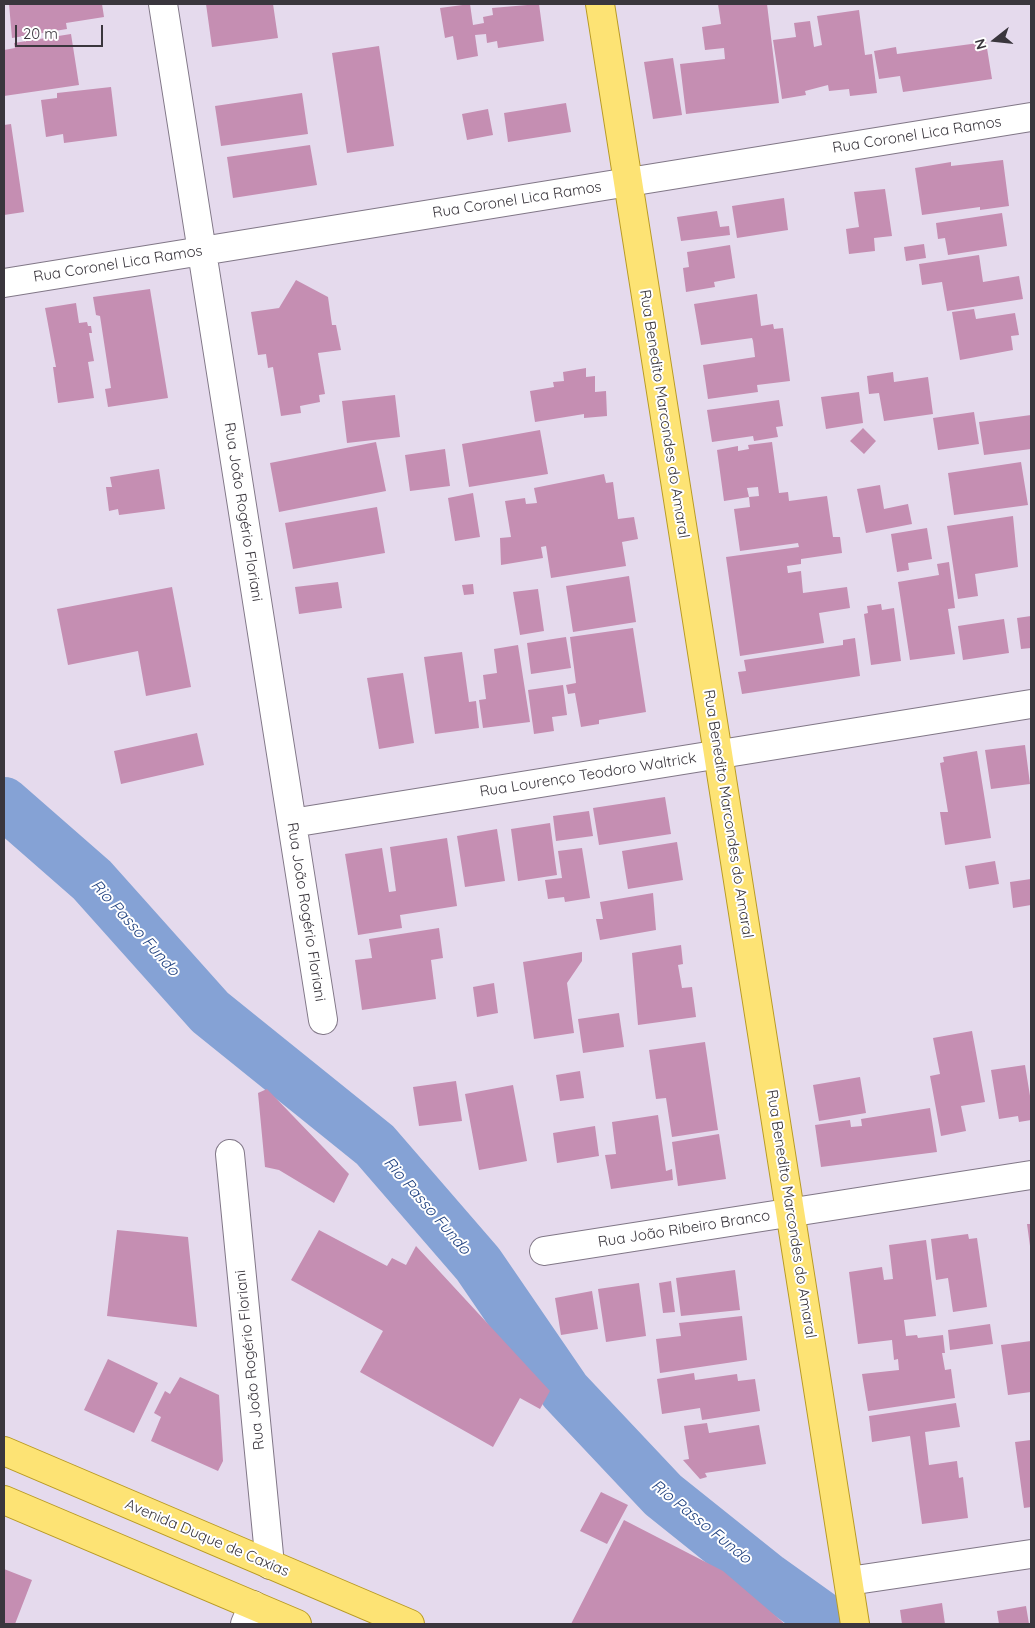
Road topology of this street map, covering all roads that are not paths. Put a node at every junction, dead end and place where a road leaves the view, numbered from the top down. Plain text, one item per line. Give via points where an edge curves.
1 (163, 4) edge
2 (600, 4) edge
3 (1031, 117) edge
4 (628, 182) junction
5 (202, 251) junction
6 (4, 283) edge
7 (1031, 704) edge
8 (718, 754) junction
9 (292, 823) junction
10 (323, 1020) dead end
11 (230, 1154) dead end
12 (1031, 1174) edge
13 (790, 1212) junction
14 (544, 1251) dead end
15 (4, 1451) edge
16 (4, 1500) edge
17 (1031, 1554) edge
18 (270, 1565) junction
19 (849, 1581) junction
20 (249, 1615) edge
21 (855, 1620) edge
22 (297, 1624) edge
23 (410, 1624) edge

1 - 5 street, Rua João Rogério Floriani
2 - 4 main road, Rua Benedito Marcondes do Amaral
3 - 4 street, Rua Coronel Lica Ramos
4 - 5 street, Rua Coronel Lica Ramos
4 - 8 main road, Rua Benedito Marcondes do Amaral
5 - 6 street, Rua Coronel Lica Ramos
5 - 9 street, Rua João Rogério Floriani
7 - 8 street, Rua Lourenço Teodoro Waltrick
8 - 9 street, Rua Lourenço Teodoro Waltrick
8 - 13 main road, Rua Benedito Marcondes do Amaral
9 - 10 street, Rua João Rogério Floriani
11 - 18 street, Rua João Rogério Floriani
12 - 13 street, Rua João Ribeiro Branco
13 - 14 street, Rua João Ribeiro Branco
13 - 19 main road, Rua Benedito Marcondes do Amaral
15 - 18 main road, Avenida Duque de Caxias
16 - 20 main road
17 - 19 street
18 - 23 main road, Avenida Duque de Caxias
19 - 21 main road, Rua Benedito Marcondes do Amaral
20 - 22 main road

